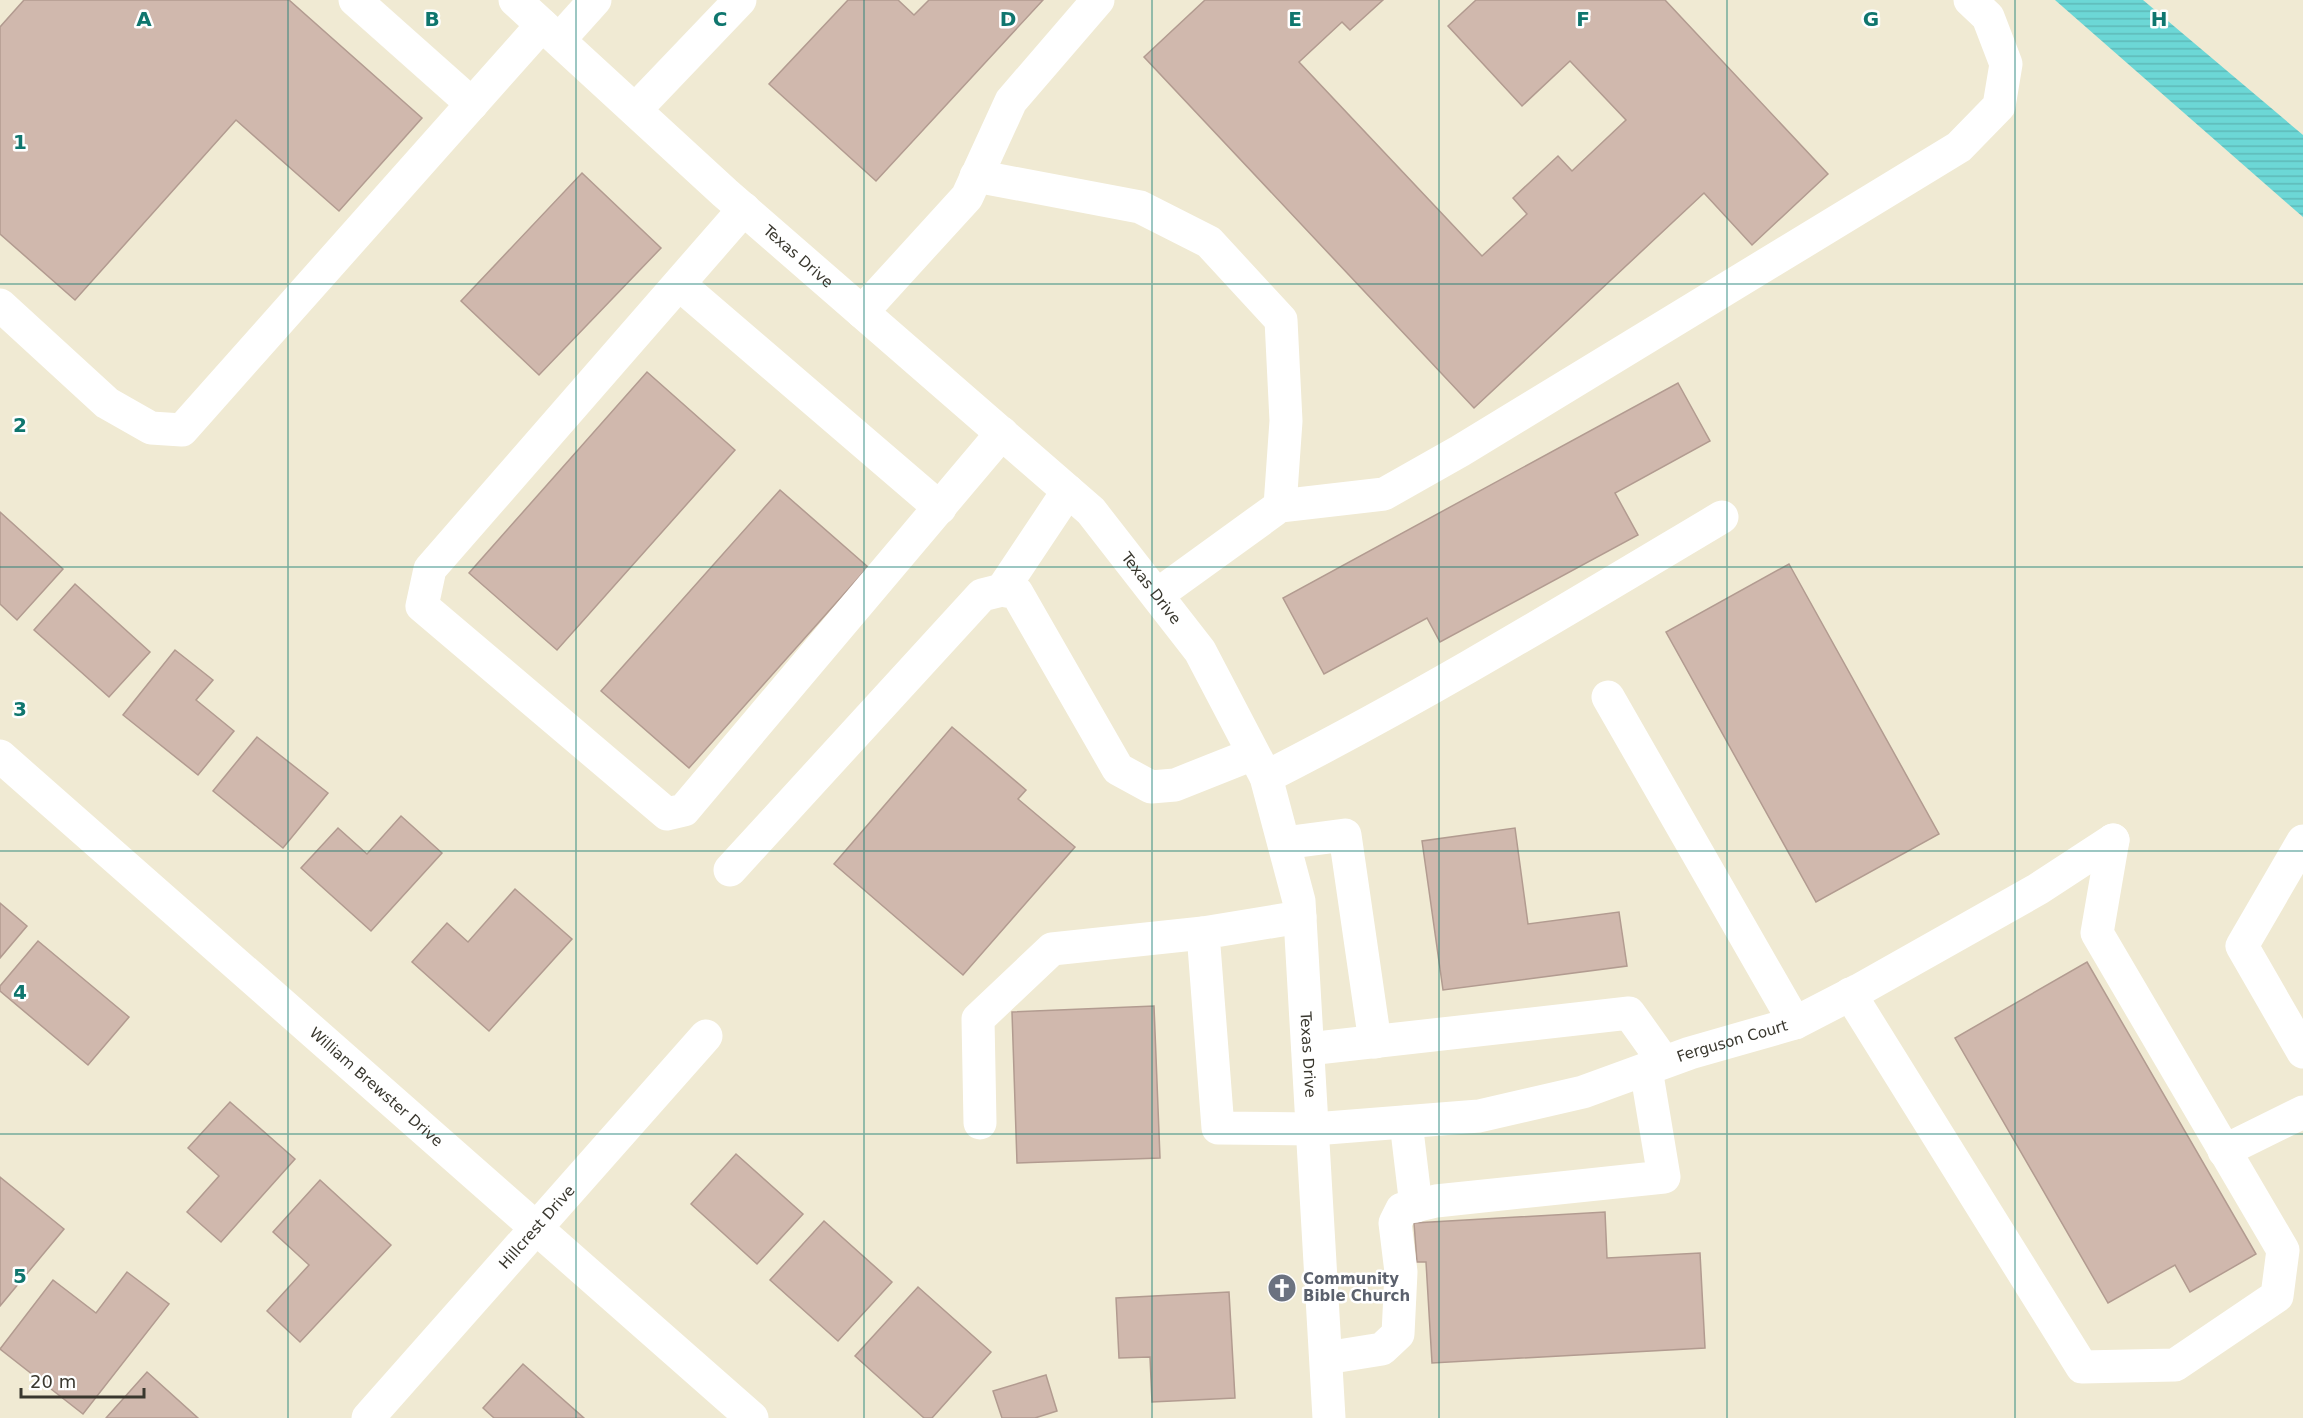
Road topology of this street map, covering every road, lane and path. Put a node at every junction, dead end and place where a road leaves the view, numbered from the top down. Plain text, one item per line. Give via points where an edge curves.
1 (355, 0) edge
2 (515, 0) edge
3 (595, 0) edge
4 (740, 0) edge
5 (1098, 0) edge
6 (1970, 0) edge
7 (550, 32) junction
8 (472, 104) junction
9 (635, 110) junction
10 (976, 176) junction
11 (744, 209) junction
12 (679, 284) junction
13 (0, 305) edge
14 (862, 312) junction
15 (1002, 433) junction
16 (1068, 490) junction
17 (1280, 506) junction
18 (940, 507) junction
19 (1722, 517) dead end
20 (1002, 590) junction
21 (1157, 595) junction
22 (1608, 697) dead end
23 (0, 756) edge
24 (1260, 766) junction
25 (2303, 841) edge
26 (1284, 843) junction
27 (730, 870) dead end
28 (1300, 917) junction
29 (1203, 933) junction
30 (1850, 994) junction
31 (1795, 1023) junction
32 (706, 1036) dead end
33 (1375, 1042) junction
34 (1308, 1049) junction
35 (2303, 1052) edge
36 (1655, 1066) junction
37 (2303, 1112) edge
38 (1406, 1122) junction
39 (981, 1123) dead end
40 (1314, 1128) junction
41 (2224, 1151) junction
42 (1416, 1206) junction
43 (537, 1229) junction
44 (1326, 1359) junction
45 (368, 1418) edge
46 (752, 1418) edge
47 (1329, 1418) edge

1 - 8 street
2 - 7 street, Texas Drive
3 - 7 street
4 - 9 street
5 - 10 street via 1011,101
6 - 17 street via 1988,17 2006,64 1999,106 1959,147 1384,494
7 - 8 street
7 - 9 street, Texas Drive
8 - 13 street via 182,430 151,428 107,403
9 - 11 street, Texas Drive
10 - 14 street via 967,197
10 - 17 street via 1140,207 1209,242 1281,320 1286,421
11 - 12 street
11 - 14 street, Texas Drive
12 - 18 street
12 - 18 street via 430,569 422,606 667,814 684,810
14 - 15 street, Texas Drive
15 - 16 street, Texas Drive
15 - 18 street
16 - 20 street
16 - 21 street, Texas Drive via 1091,511
17 - 21 street
19 - 24 street via 1348,735
20 - 24 street via 1017,593 1119,769 1151,787
20 - 27 street via 982,595
21 - 24 street, Texas Drive via 1200,651
22 - 31 street
23 - 43 street, William Brewster Drive
24 - 26 street, Texas Drive
25 - 35 street via 2242,946
26 - 28 street, Texas Drive
26 - 33 street via 1345,835
28 - 29 street
28 - 34 street, Texas Drive
29 - 39 street via 1052,948 978,1019
29 - 40 street, Ferguson Court via 1218,1128
30 - 31 street, Ferguson Court
30 - 41 street, Ferguson Court via 2038,889 2113,840 2097,933
30 - 41 street via 2082,1367 2175,1365 2277,1296 2283,1250
31 - 36 street, Ferguson Court
32 - 43 street, Hillcrest Drive
33 - 34 street
33 - 36 street via 1629,1013
34 - 40 street, Texas Drive
36 - 38 street, Ferguson Court via 1583,1092 1479,1116
36 - 42 street via 1665,1177
37 - 41 street
38 - 40 street, Ferguson Court
38 - 42 street
40 - 44 street, Texas Drive
42 - 44 street via 1402,1209 1395,1223 1401,1272 1398,1334 1382,1349
43 - 45 street, Hillcrest Drive
43 - 46 street, William Brewster Drive
44 - 47 street, Texas Drive

